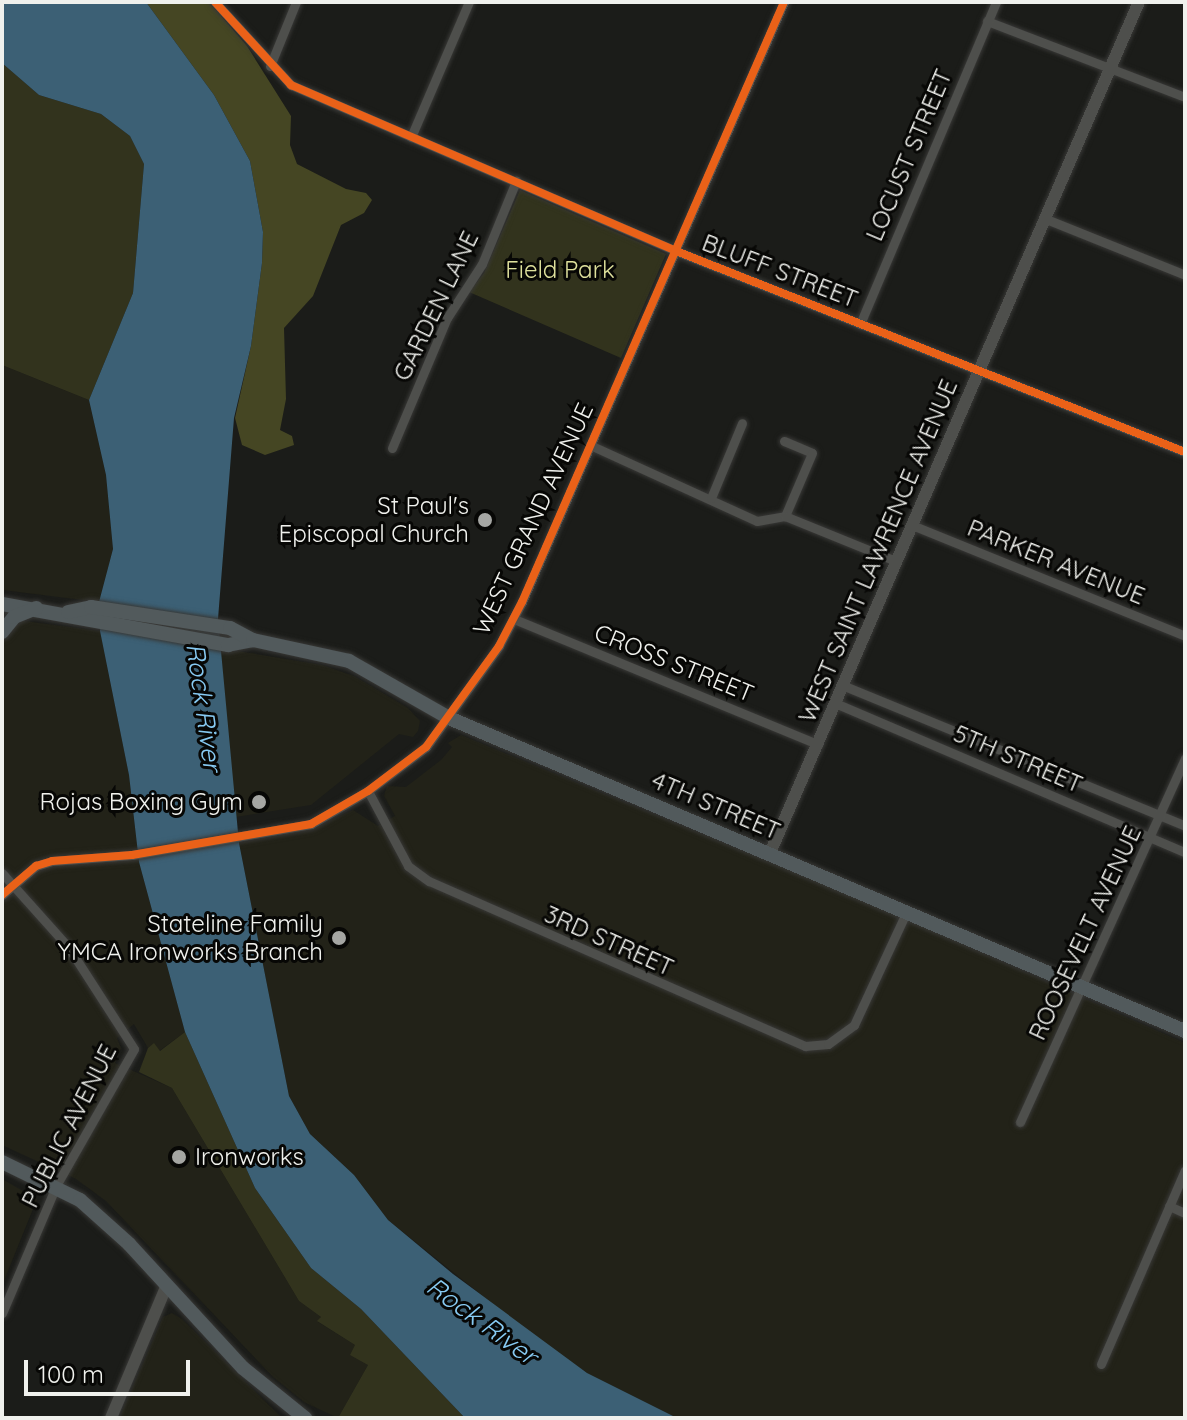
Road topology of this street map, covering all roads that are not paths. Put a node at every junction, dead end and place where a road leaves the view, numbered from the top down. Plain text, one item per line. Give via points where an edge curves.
1 (215, 2) edge
2 (296, 2) edge
3 (469, 2) edge
4 (784, 2) edge
5 (996, 2) edge
6 (1139, 2) edge
7 (987, 21) junction
8 (270, 66) junction
9 (1110, 68) junction
10 (1185, 97) edge
11 (411, 137) junction
12 (516, 181) junction
13 (1046, 219) junction
14 (676, 251) junction
15 (1185, 275) edge
16 (860, 324) junction
17 (979, 372) junction
18 (742, 423) dead end
19 (784, 441) dead end
20 (590, 445) junction
21 (392, 448) dead end
22 (1185, 452) edge
23 (711, 498) junction
24 (785, 516) junction
25 (912, 525) junction
26 (896, 561) junction
27 (2, 604) edge
28 (38, 607) junction
29 (68, 612) junction
30 (514, 619) junction
31 (2, 632) edge
32 (1185, 636) edge
33 (253, 640) junction
34 (842, 685) junction
35 (835, 703) junction
36 (449, 718) junction
37 (818, 744) junction
38 (1185, 759) edge
39 (368, 791) junction
40 (1160, 816) junction
41 (1185, 826) edge
42 (1151, 837) junction
43 (1185, 852) edge
44 (770, 853) junction
45 (2, 873) edge
46 (13, 885) junction
47 (2, 895) edge
48 (907, 911) junction
49 (1082, 986) junction
50 (1185, 1031) edge
51 (1020, 1122) dead end
52 (2, 1162) edge
53 (1185, 1170) edge
54 (56, 1186) junction
55 (1169, 1206) junction
56 (1185, 1213) edge
57 (167, 1285) junction
58 (2, 1313) edge
59 (1101, 1364) dead end
60 (111, 1418) edge
61 (305, 1418) edge

1 - 8 street, BLUFF STREET
2 - 8 street
3 - 11 street
4 - 14 street, WEST GRAND AVENUE
5 - 7 street, LOCUST STREET
6 - 9 street, WEST SAINT LAWRENCE AVENUE
7 - 9 street
7 - 16 street, LOCUST STREET
8 - 11 street, BLUFF STREET via 291,85
9 - 10 street
9 - 13 street, WEST SAINT LAWRENCE AVENUE
11 - 12 street, BLUFF STREET
12 - 14 street, BLUFF STREET
12 - 21 street, GARDEN LANE via 482,264 447,318
13 - 15 street
13 - 17 street, WEST SAINT LAWRENCE AVENUE
14 - 16 street, BLUFF STREET
14 - 20 street, WEST GRAND AVENUE
16 - 17 street, BLUFF STREET
17 - 22 street, BLUFF STREET
17 - 25 street, WEST SAINT LAWRENCE AVENUE
18 - 23 street
19 - 24 street via 812,453
20 - 23 street
20 - 30 street, WEST GRAND AVENUE
23 - 24 street via 757,521
24 - 26 street
25 - 26 street, WEST SAINT LAWRENCE AVENUE
25 - 32 street, PARKER AVENUE
26 - 34 street, WEST SAINT LAWRENCE AVENUE
27 - 28 main road
28 - 29 main road
28 - 31 main road via 14,617
29 - 33 main road, 4TH STREET via 91,607 230,628
29 - 33 main road via 89,624 228,645
30 - 36 street, WEST GRAND AVENUE
30 - 37 street, CROSS STREET
33 - 36 main road, 4TH STREET via 359,665
34 - 35 street, WEST SAINT LAWRENCE AVENUE
34 - 40 street, 5TH STREET
35 - 37 street, WEST SAINT LAWRENCE AVENUE
35 - 42 street, 5TH STREET
36 - 39 street, WEST GRAND AVENUE via 415,757
36 - 44 main road, 4TH STREET
37 - 44 street, WEST SAINT LAWRENCE AVENUE
38 - 40 street, ROOSEVELT AVENUE
39 - 46 street, WEST GRAND AVENUE via 311,824 132,855 52,861
39 - 48 street, 3RD STREET via 408,866 429,881 768,1033 817,1047 854,1025
40 - 41 street, 5TH STREET
40 - 42 street, ROOSEVELT AVENUE
42 - 43 street, 5TH STREET
42 - 49 street, ROOSEVELT AVENUE
44 - 48 main road, 4TH STREET
45 - 46 street
46 - 47 street, WEST GRAND AVENUE
46 - 54 street, PUBLIC AVENUE via 69,948 133,1045 128,1065
48 - 49 main road, 4TH STREET
49 - 50 main road, 4TH STREET
49 - 51 street, ROOSEVELT AVENUE
52 - 54 main road
53 - 55 street
54 - 57 main road via 100,1216
54 - 58 street, PUBLIC AVENUE
55 - 56 street
55 - 59 street
57 - 60 street
57 - 61 main road via 243,1368

